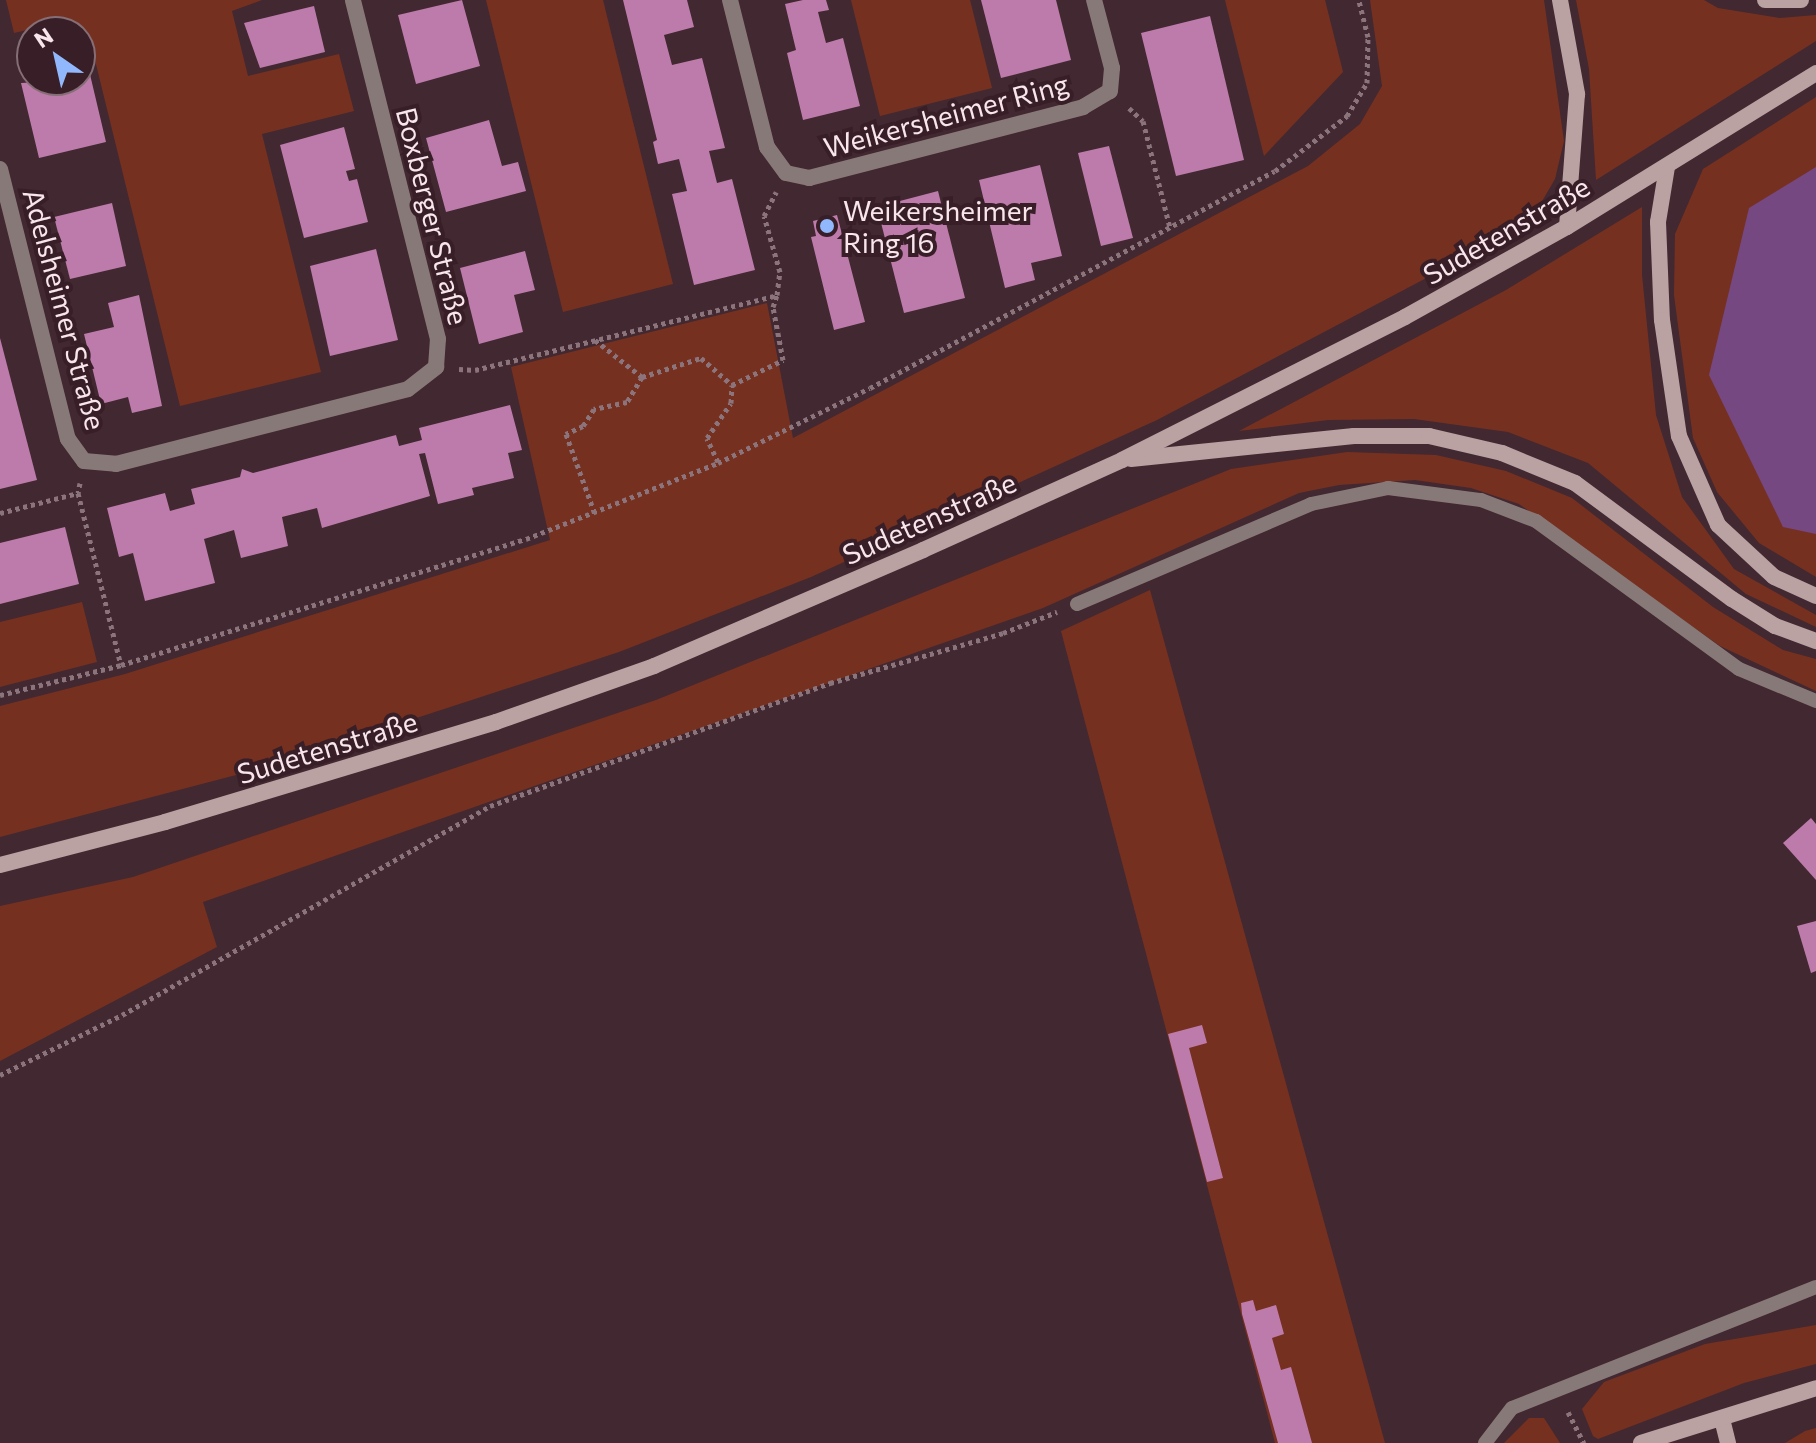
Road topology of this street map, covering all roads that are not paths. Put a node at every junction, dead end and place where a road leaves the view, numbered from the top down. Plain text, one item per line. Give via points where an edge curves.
1 (353, 0) edge
2 (730, 0) edge
3 (1094, 0) edge
4 (1560, 0) edge
5 (1765, 0) edge
6 (1801, 0) edge
7 (1816, 73) edge
8 (1667, 167) junction
9 (0, 169) edge
10 (1567, 227) junction
11 (1122, 460) junction
12 (84, 461) joint
13 (1816, 596) edge
14 (1077, 604) road end
15 (1816, 641) edge
16 (1816, 701) edge
17 (0, 865) edge
18 (1816, 1287) edge
19 (1816, 1388) edge
20 (1722, 1419) junction
21 (1671, 1440) edge
22 (1485, 1443) edge
23 (1641, 1443) edge
24 (1728, 1443) edge

1 - 12 street, Boxberger Straße via 438,339 436,367 408,389 116,464
2 - 3 street, Weikersheimer Ring via 767,147 786,173 809,178 1083,107 1110,91 1112,68
4 - 10 main road via 1577,94
5 - 6 main road
7 - 8 main road, Sudetenstraße
8 - 10 main road, Sudetenstraße
8 - 13 main road via 1658,222 1662,320 1679,436 1718,525 1774,577
9 - 12 street, Adelsheimer Straße via 68,439
10 - 11 main road, Sudetenstraße via 1405,317
11 - 15 main road via 1354,436 1429,436 1502,453 1575,483 1732,599 1775,626
11 - 17 main road, Sudetenstraße via 654,666 333,773
14 - 16 lane via 1311,504 1388,488 1481,500 1536,521 1739,669
18 - 22 lane via 1512,1408 1485,1436
19 - 20 main road
20 - 21 main road
20 - 24 main road
21 - 23 main road

